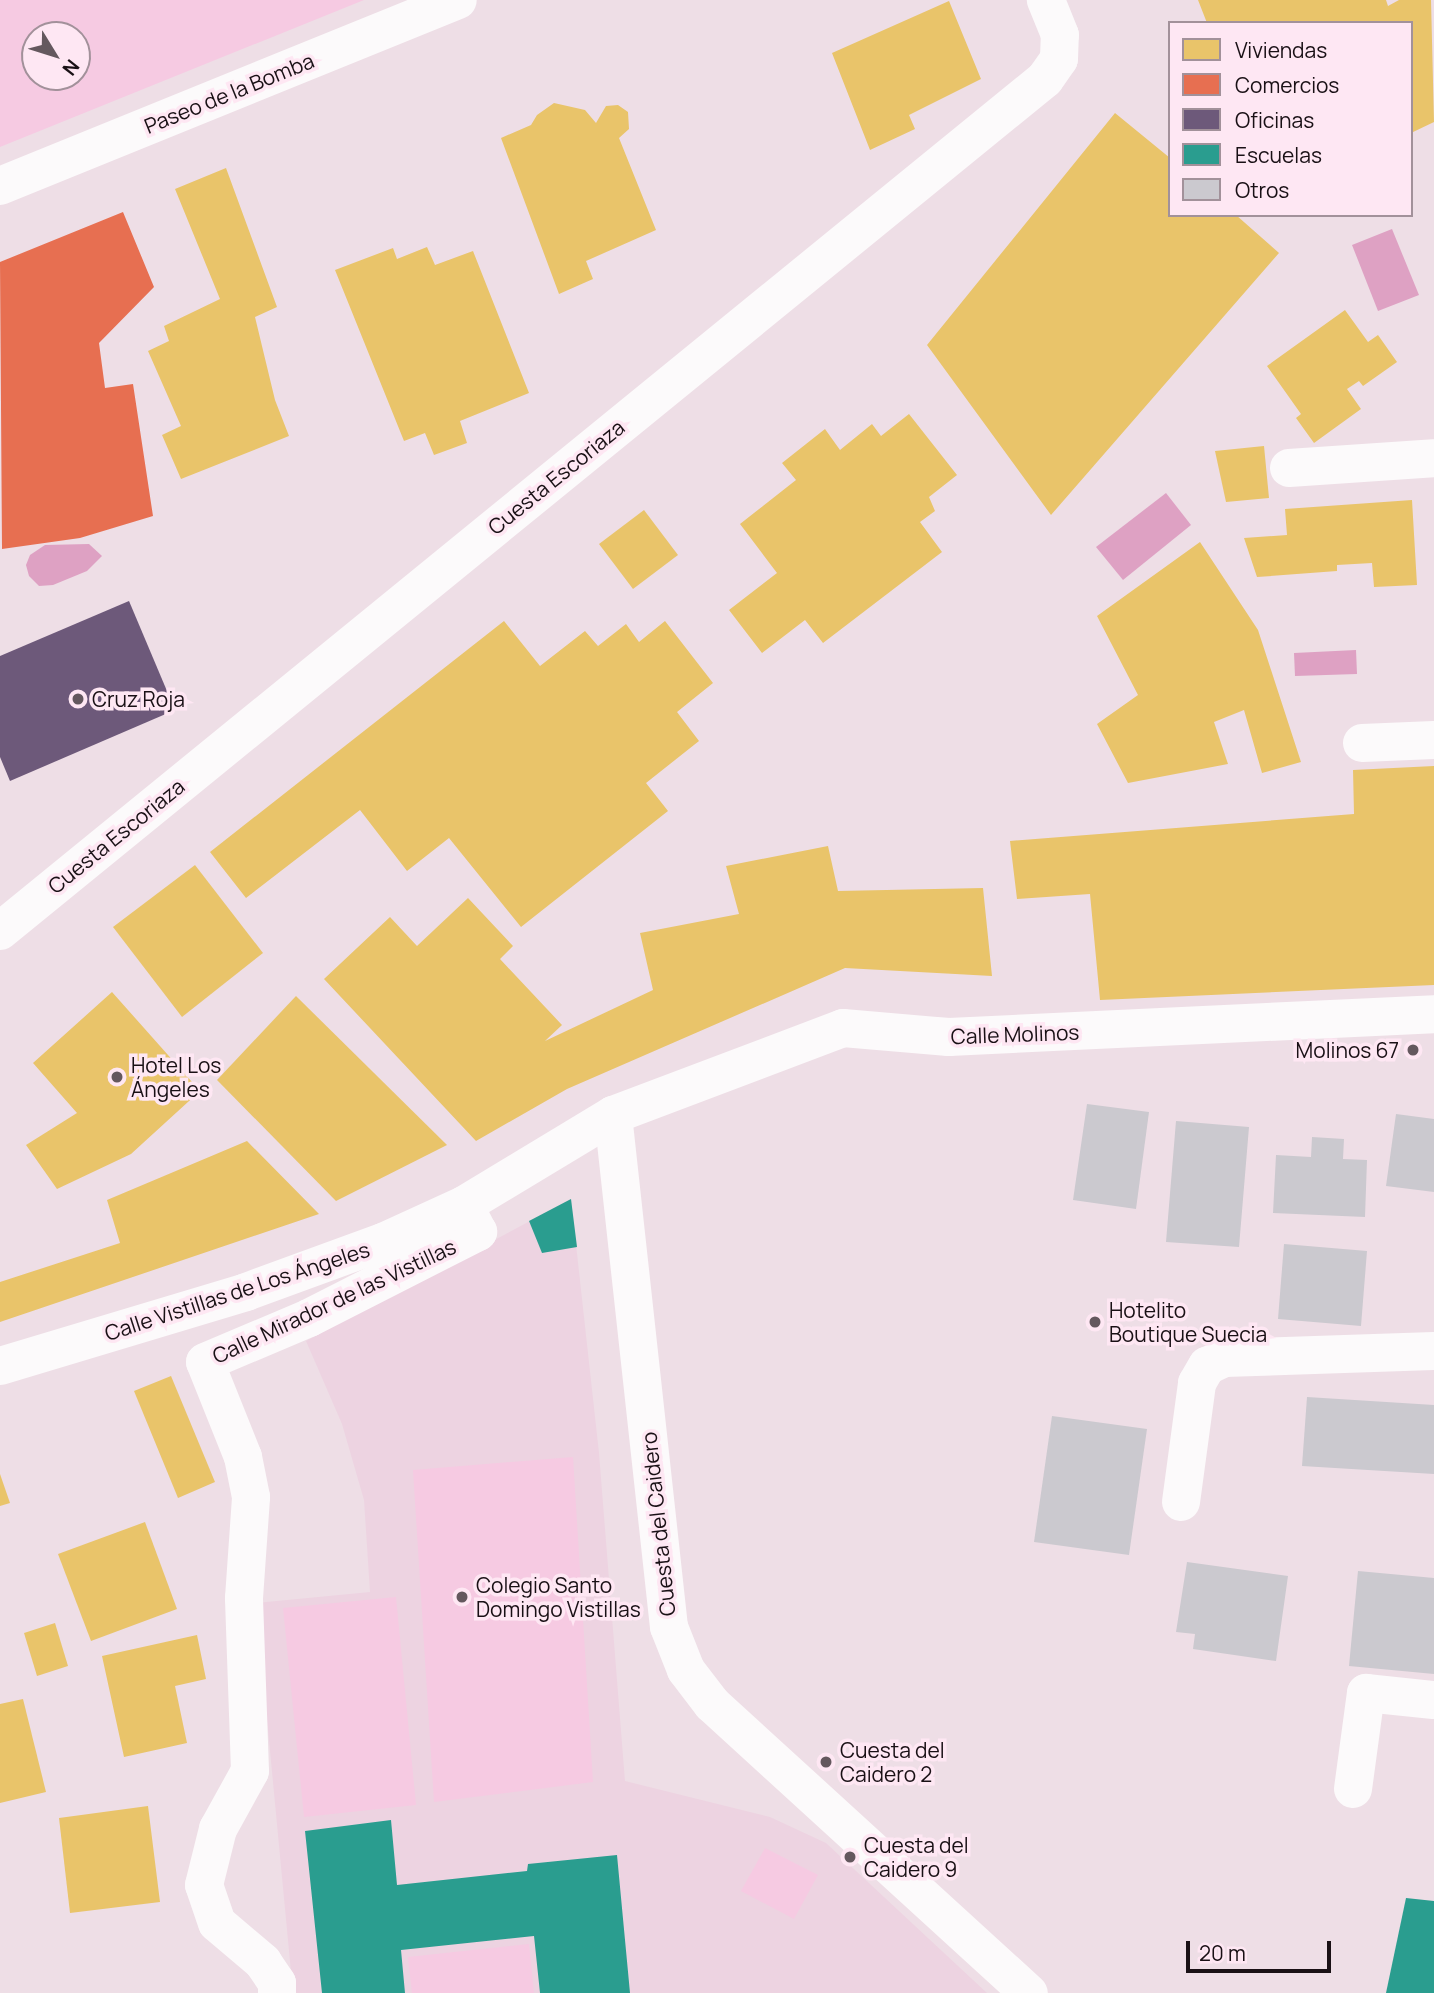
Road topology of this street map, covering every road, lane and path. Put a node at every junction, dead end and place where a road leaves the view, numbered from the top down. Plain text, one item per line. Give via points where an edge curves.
1 (458, 0) edge
2 (1046, 0) edge
3 (0, 186) edge
4 (1434, 458) edge
5 (1289, 468) dead end
6 (1434, 740) edge
7 (1362, 743) dead end
8 (0, 931) edge
9 (1434, 1014) edge
10 (612, 1115) junction
11 (464, 1205) junction
12 (1434, 1352) edge
13 (0, 1367) edge
14 (1181, 1502) dead end
15 (1434, 1700) edge
16 (1353, 1789) dead end
17 (277, 1993) edge
18 (1029, 1993) edge

1 - 3 main road, Paseo de la Bomba
2 - 8 main road, Cuesta Escoriaza via 1060,35 1059,59 1045,79
4 - 5 main road
6 - 7 main road
9 - 10 main road, Calle Molinos via 948,1037 843,1028
10 - 11 main road, Calle Vistillas de Los Ángeles
10 - 18 main road, Cuesta del Caidero via 669,1627 686,1670 712,1704
11 - 13 main road, Calle Vistillas de Los Ángeles via 383,1242 246,1292
11 - 17 main road, Calle Mirador de las Vistillas via 478,1231 309,1318 205,1362 243,1457 251,1497 244,1598 250,1771 218,1829 204,1885 217,1923 263,1962 277,1983
12 - 14 main road via 1224,1358 1207,1366 1197,1383
15 - 16 main road via 1366,1693

